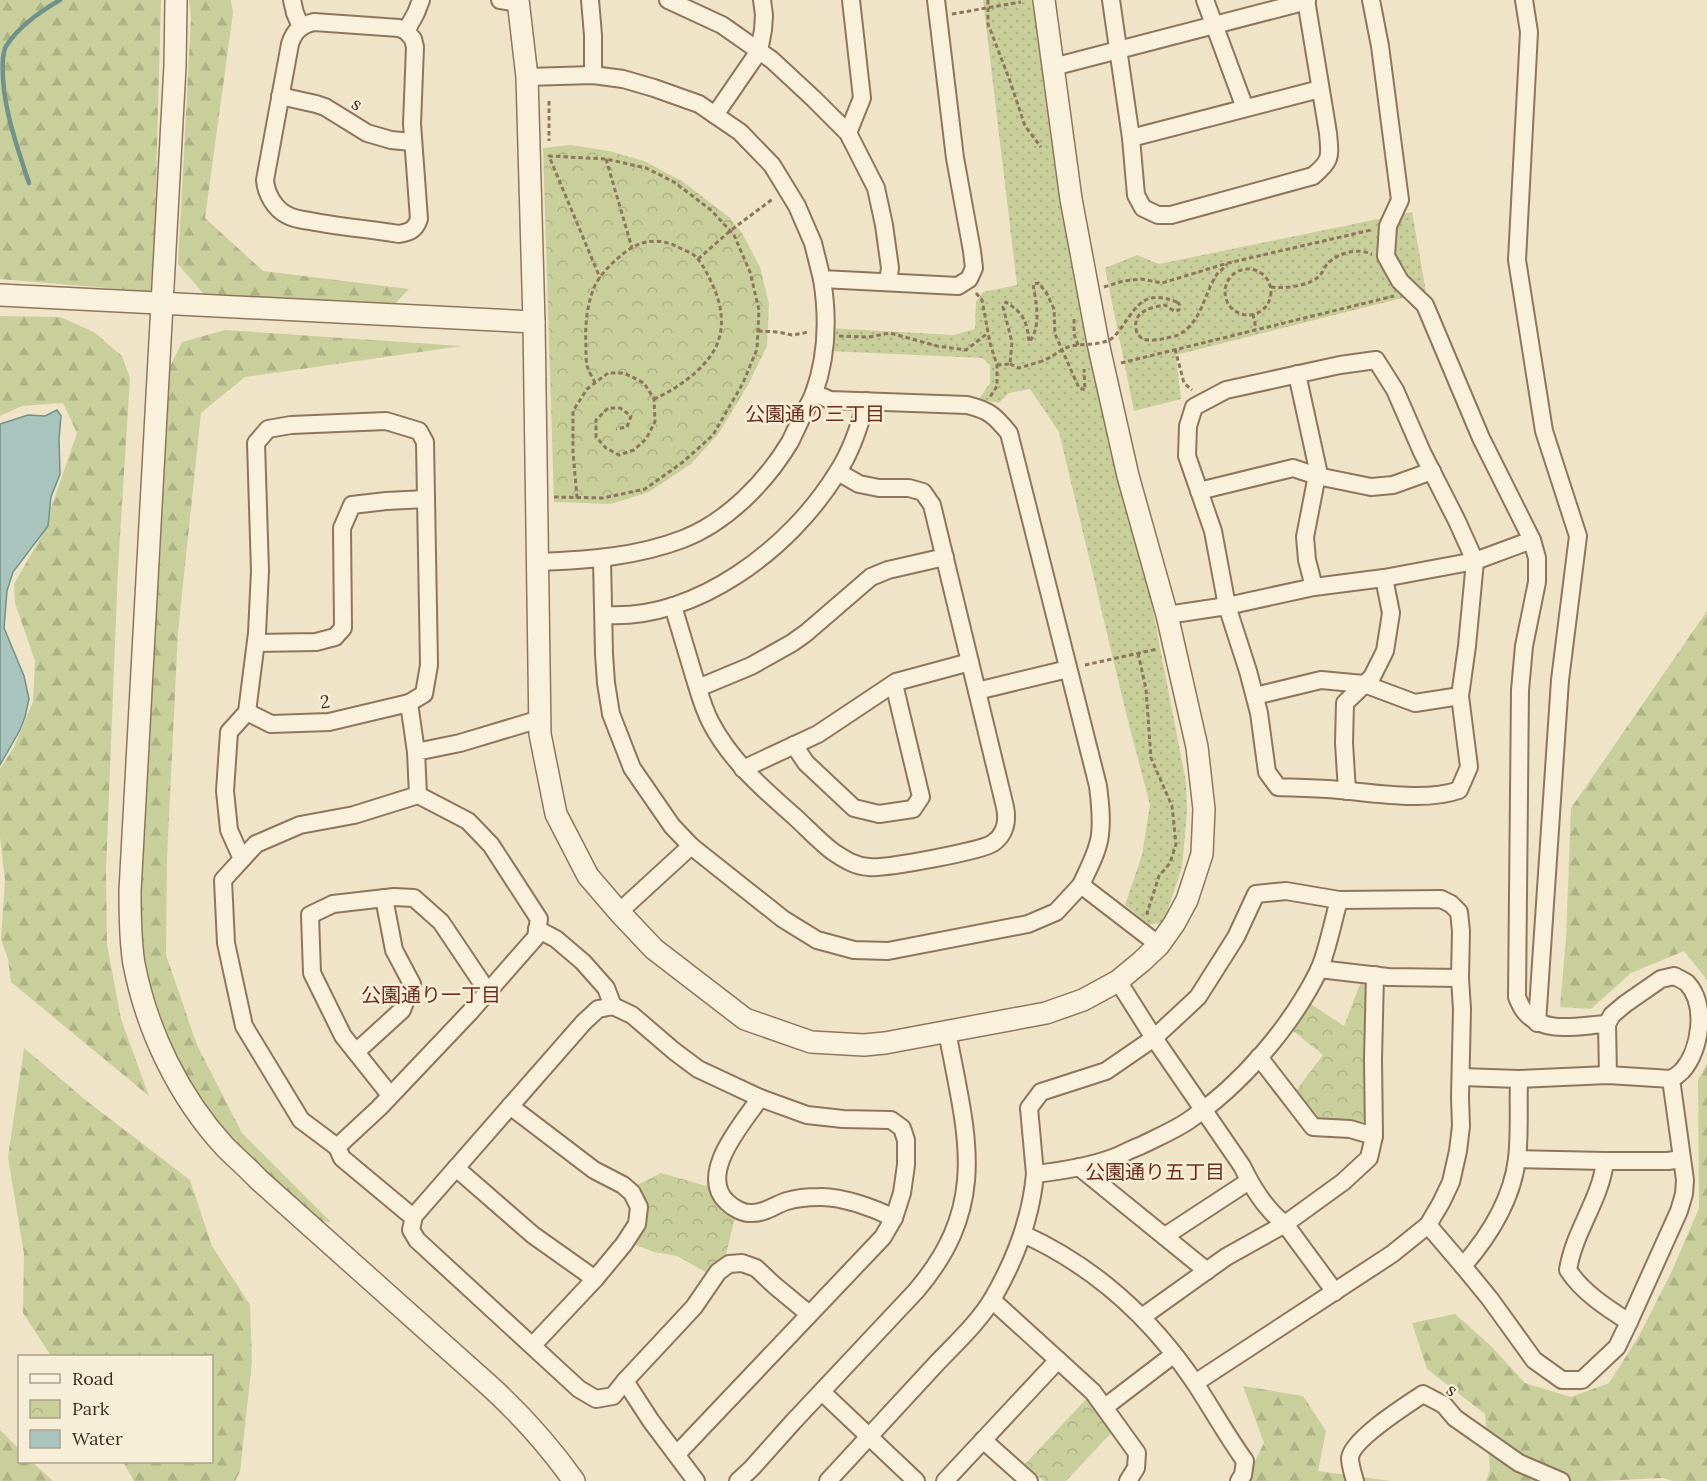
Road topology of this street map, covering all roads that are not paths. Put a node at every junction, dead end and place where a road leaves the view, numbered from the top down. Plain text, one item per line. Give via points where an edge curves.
1 (176, 0) edge
2 (292, 0) edge
3 (421, 0) edge
4 (590, 0) edge
5 (668, 0) edge
6 (762, 0) edge
7 (851, 0) edge
8 (1044, 0) edge
9 (1111, 0) edge
10 (1205, 0) edge
11 (1371, 0) edge
12 (1524, 0) edge
13 (512, 1) edge
14 (1307, 1) edge
15 (937, 8) edge
16 (1215, 26) junction
17 (301, 27) junction
18 (406, 31) junction
19 (759, 51) junction
20 (1118, 51) junction
21 (1053, 67) junction
22 (592, 75) junction
23 (526, 77) junction
24 (1320, 89) junction
25 (280, 96) junction
26 (1245, 108) junction
27 (716, 115) junction
28 (848, 133) junction
29 (1131, 138) junction
30 (412, 142) junction
31 (822, 279) junction
32 (888, 282) junction
33 (0, 295) edge
34 (162, 303) junction
35 (534, 322) junction
36 (1297, 374) junction
37 (814, 393) junction
38 (866, 401) junction
39 (1432, 471) junction
40 (838, 472) junction
41 (1317, 476) junction
42 (1199, 491) junction
43 (426, 499) junction
44 (1532, 540) junction
45 (945, 557) junction
46 (602, 559) junction
47 (1475, 561) junction
48 (538, 562) junction
49 (1384, 578) junction
50 (1314, 587) junction
51 (673, 606) junction
52 (1227, 606) junction
53 (604, 615) junction
54 (1167, 615) junction
55 (256, 643) junction
56 (970, 662) junction
57 (1068, 669) junction
58 (894, 684) junction
59 (1364, 684) junction
60 (698, 688) junction
61 (977, 691) junction
62 (1255, 696) junction
63 (1460, 696) junction
64 (409, 703) junction
65 (248, 712) junction
66 (540, 719) junction
67 (794, 745) junction
68 (416, 752) junction
69 (743, 769) junction
70 (1347, 790) junction
71 (418, 795) junction
72 (691, 846) junction
73 (242, 859) junction
74 (1081, 885) junction
75 (384, 898) junction
76 (1339, 900) junction
77 (619, 912) junction
78 (537, 929) junction
79 (1159, 945) junction
80 (1319, 969) junction
81 (1375, 975) junction
82 (1460, 978) junction
83 (1118, 981) junction
84 (488, 992) junction
85 (613, 1006) junction
86 (1537, 1023) junction
87 (1607, 1024) junction
88 (947, 1031) junction
89 (1154, 1038) junction
90 (356, 1052) junction
91 (1259, 1057) junction
92 (1608, 1075) junction
93 (1461, 1077) junction
94 (1519, 1079) junction
95 (1671, 1079) junction
96 (390, 1095) junction
97 (760, 1098) junction
98 (510, 1106) junction
99 (1204, 1109) junction
100 (1374, 1136) junction
101 (337, 1147) junction
102 (1517, 1159) junction
103 (1681, 1160) junction
104 (1605, 1161) junction
105 (1079, 1167) junction
106 (456, 1168) junction
107 (1035, 1174) junction
108 (1249, 1181) junction
109 (414, 1216) junction
110 (894, 1218) junction
111 (1285, 1224) junction
112 (1428, 1225) junction
113 (1023, 1234) junction
114 (1165, 1236) junction
115 (1463, 1266) junction
116 (1208, 1271) junction
117 (595, 1279) junction
118 (1335, 1292) junction
119 (992, 1300) junction
120 (809, 1314) junction
121 (1142, 1317) junction
122 (1629, 1322) junction
123 (533, 1345) junction
124 (1173, 1355) junction
125 (1058, 1360) junction
126 (625, 1381) junction
127 (1195, 1383) junction
128 (822, 1392) junction
129 (1105, 1407) junction
130 (870, 1437) junction
131 (983, 1440) junction
132 (677, 1455) junction
133 (573, 1481) edge
134 (696, 1481) edge
135 (738, 1481) edge
136 (828, 1481) edge
137 (916, 1481) edge
138 (945, 1481) edge
139 (1029, 1481) edge
140 (1128, 1481) edge
141 (1239, 1481) edge
142 (1355, 1481) edge
143 (1561, 1481) edge

1 - 34 street
2 - 17 street
3 - 18 street
4 - 22 street
5 - 19 street via 722,25
6 - 19 street
7 - 28 street via 862,98
8 - 21 street
9 - 20 street
10 - 16 street
11 - 44 street via 1400,200 1388,226 1386,256 1400,281 1425,305 1481,438
12 - 86 street via 1529,32 1517,260 1544,431 1578,536 1560,680
13 - 23 street
14 - 16 street
14 - 24 street
15 - 32 street via 955,158 974,268 969,279 957,286
16 - 20 street
16 - 26 street
17 - 18 street via 314,22
17 - 25 street via 290,44
18 - 30 street via 415,47
19 - 27 street
19 - 28 street
20 - 21 street
20 - 29 street
21 - 54 street via 1071,199 1098,344 1128,476
22 - 23 street
22 - 27 street via 654,88 699,104
23 - 35 street
24 - 26 street
24 - 29 street via 1330,154 1326,165 1313,176 1171,215 1158,215 1143,208 1136,195
25 - 30 street, s via 325,107 360,130 379,137
25 - 30 street via 265,180 275,204 292,218 399,234 413,230 419,213
26 - 29 street
27 - 31 street via 740,132 772,165 797,206 813,243
28 - 32 street via 876,188 890,268
31 - 32 street
31 - 37 street via 825,333
33 - 34 street
34 - 35 street
34 - 133 street via 130,900 134,964 151,1024 183,1090 226,1147 493,1389 523,1418
35 - 48 street
36 - 39 street via 1376,360 1395,390
36 - 41 street
36 - 42 street via 1226,390 1194,407 1188,426 1187,456
37 - 38 street via 830,400
37 - 46 street via 776,461 755,488 730,510 684,538
38 - 40 street
38 - 57 street via 967,405 983,409 1009,433
39 - 41 street via 1393,485 1371,487
39 - 47 street
40 - 45 street via 859,484 923,492 932,506
40 - 51 street via 802,518 764,555 715,587
41 - 42 street via 1293,468
41 - 50 street via 1305,537
42 - 52 street via 1213,531
43 - 55 street via 352,505 342,528 343,628 335,637 316,642
43 - 55 street via 425,442 418,430 386,421 267,429 256,443 260,571
43 - 64 street via 429,665 424,694
44 - 47 street
44 - 86 street via 1537,582 1520,690 1517,997 1524,1012
45 - 56 street
45 - 60 street via 888,570 871,578 792,643 752,666
46 - 48 street
46 - 53 street
47 - 49 street
47 - 63 street
48 - 66 street
49 - 50 street
49 - 59 street via 1391,613 1385,651
50 - 52 street
51 - 53 street
51 - 60 street
52 - 54 street
52 - 62 street
53 - 72 street via 610,714 632,768 672,826
54 - 79 street via 1197,747 1204,808 1202,855 1187,900
55 - 65 street
56 - 58 street
56 - 61 street
57 - 61 street
57 - 74 street via 1098,786 1101,813 1100,837
58 - 67 street
58 - 67 street via 921,797 913,809 879,814 854,808 806,763
59 - 62 street via 1321,680
59 - 63 street via 1415,703
59 - 70 street via 1345,703
60 - 69 street via 712,724
61 - 69 street via 1007,817 996,841 984,848 880,867 857,865 829,849
62 - 70 street via 1267,772 1278,787
63 - 70 street via 1469,767 1459,790 1447,795 1400,795
64 - 65 street, 2 via 329,722 271,724
64 - 68 street
65 - 73 street via 229,732 225,791 229,830
66 - 68 street
66 - 77 street via 556,814 588,876
67 - 69 street
68 - 71 street
71 - 73 street via 354,815 300,825 256,844
71 - 78 street via 468,820 491,845 539,919
72 - 74 street via 783,919 818,940 854,950 888,951 1028,924 1056,912
72 - 77 street
73 - 101 street via 223,880 226,943 244,1026 301,1120
74 - 79 street
75 - 84 street via 414,898 441,922
75 - 90 street via 394,950 412,984 402,1010
75 - 90 street via 333,904 310,915 312,972 342,1036
76 - 80 street
76 - 82 street via 1441,899 1451,904 1459,912
76 - 89 street via 1286,891 1256,894 1236,937 1198,997
77 - 88 street via 654,949 745,1019 811,1042 864,1045
78 - 84 street via 536,937
78 - 85 street via 583,962 606,988
79 - 83 street
80 - 81 street
80 - 91 street via 1283,1028
81 - 82 street
81 - 100 street
82 - 93 street
83 - 88 street via 1083,1000 1046,1013
83 - 89 street
84 - 96 street
85 - 97 street via 632,1015 698,1069
85 - 98 street via 598,1009 584,1022
86 - 87 street via 1551,1027
87 - 92 street
87 - 95 street via 1625,1004 1661,980 1674,976 1686,982 1695,994 1701,1026 1689,1060
88 - 128 street via 968,1159 965,1196 956,1226 926,1280
89 - 99 street
89 - 107 street via 1106,1071 1041,1092 1029,1108
90 - 96 street
91 - 99 street
91 - 100 street via 1313,1127
92 - 94 street
92 - 95 street
93 - 94 street
93 - 112 street via 1461,1126 1455,1162 1450,1182
94 - 102 street
95 - 103 street
96 - 101 street
97 - 110 street via 807,1115 891,1120 902,1128 906,1165
97 - 110 street via 722,1154 717,1185 721,1197 731,1206 750,1214 785,1202 821,1196 859,1204
98 - 106 street
98 - 117 street via 594,1170 632,1192 639,1207 637,1224
99 - 105 street via 1159,1137 1115,1157
99 - 108 street
100 - 111 street via 1369,1158
101 - 109 street via 342,1158
102 - 104 street
102 - 115 street via 1500,1214
103 - 104 street
103 - 122 street via 1685,1180 1679,1211
104 - 122 street via 1603,1178 1570,1254 1568,1270 1575,1282
105 - 107 street
105 - 114 street
106 - 109 street
106 - 117 street via 533,1235
107 - 113 street
108 - 111 street
108 - 114 street
109 - 123 street via 411,1230 417,1240
110 - 120 street via 883,1237
111 - 116 street
111 - 118 street
112 - 115 street
112 - 118 street
113 - 119 street
113 - 121 street via 1062,1252 1088,1270
114 - 116 street
115 - 122 street via 1534,1360 1562,1380 1582,1380 1617,1347
116 - 121 street
117 - 123 street
118 - 127 street
119 - 125 street
119 - 130 street
120 - 126 street via 756,1268 729,1264
120 - 132 street
121 - 124 street
123 - 126 street via 579,1389 597,1399 613,1396
124 - 127 street
124 - 129 street
125 - 129 street
125 - 131 street
126 - 132 street
127 - 141 street via 1245,1461
128 - 130 street
128 - 135 street
129 - 140 street via 1137,1453 1136,1468
130 - 136 street
130 - 137 street
131 - 138 street
131 - 139 street
132 - 134 street
142 - 143 street, s via 1350,1457 1358,1443 1423,1394 1444,1405 1455,1419 1519,1462

